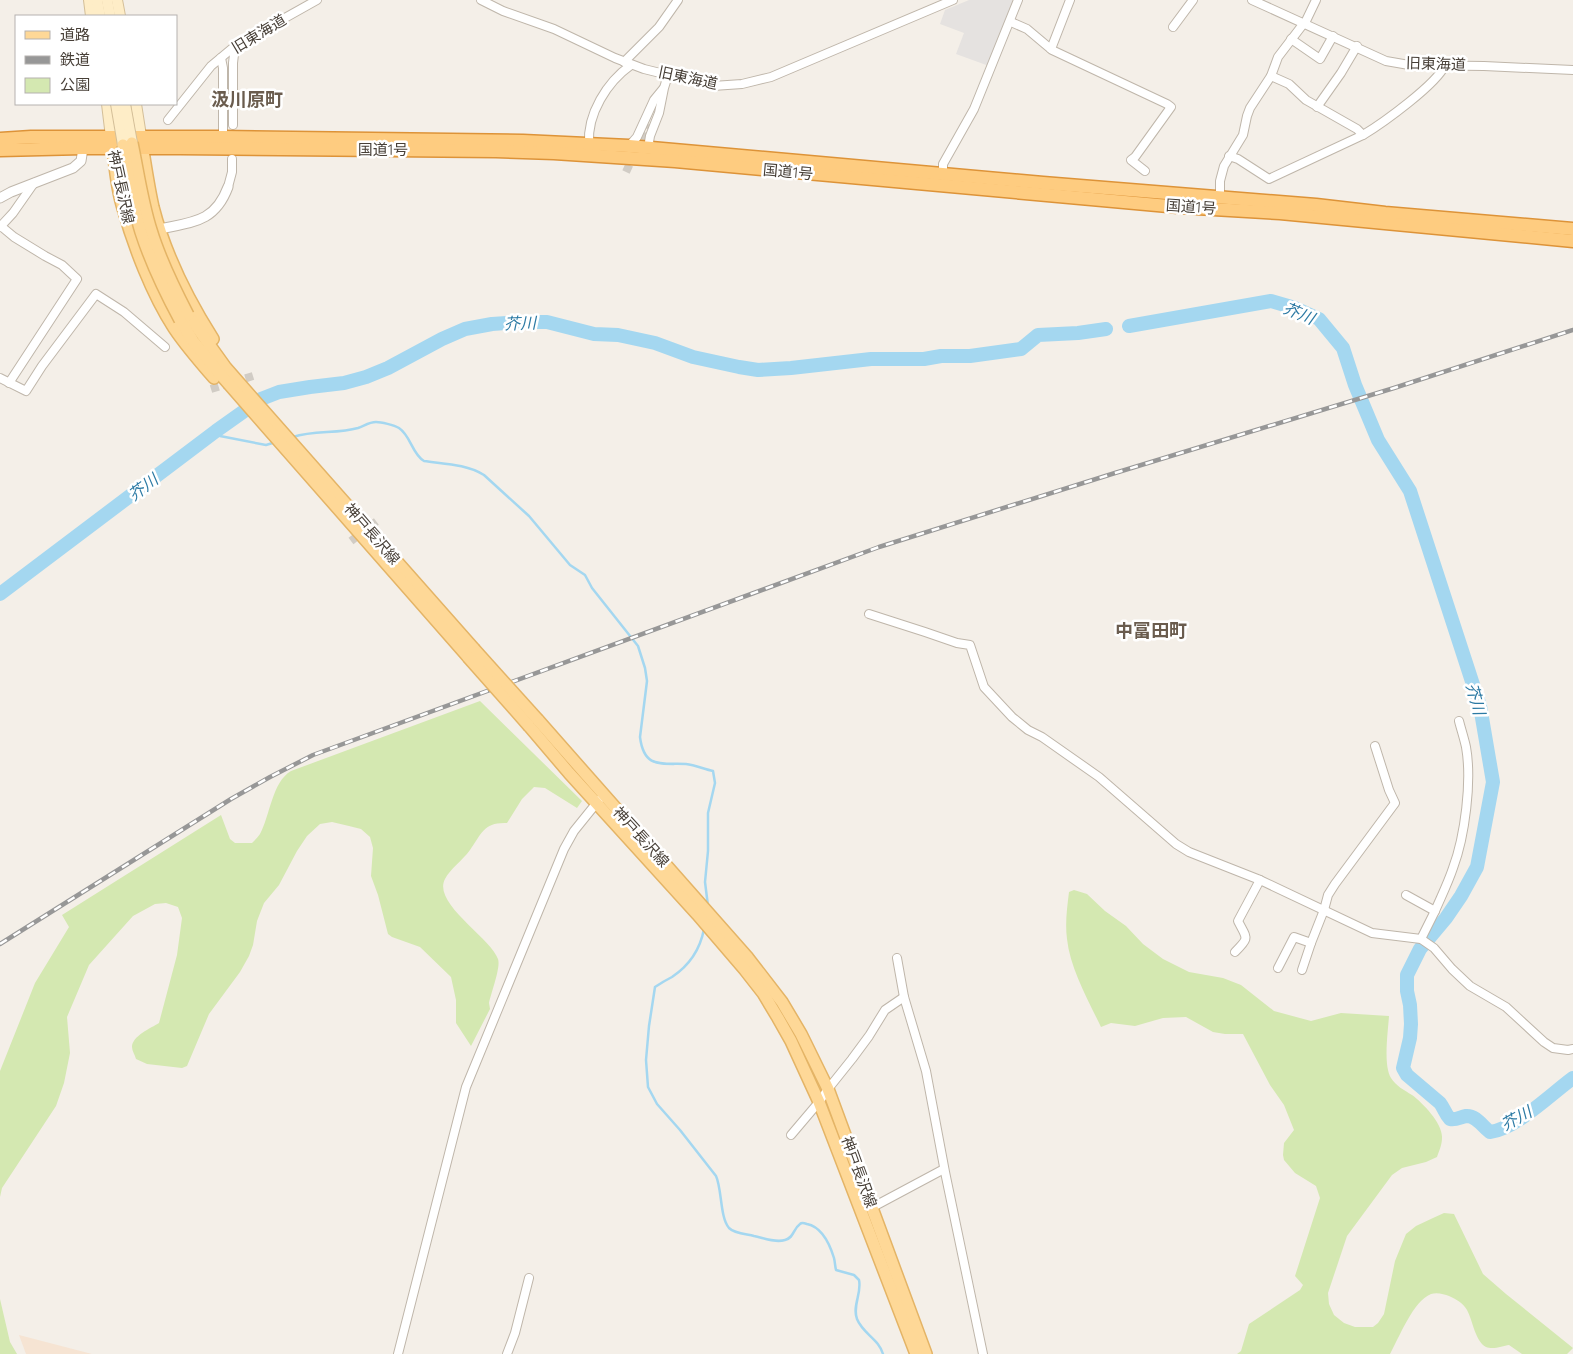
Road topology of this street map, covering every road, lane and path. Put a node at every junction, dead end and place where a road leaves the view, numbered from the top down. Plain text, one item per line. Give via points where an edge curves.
1 (89, 0) edge
2 (97, 0) edge
3 (107, 0) edge
4 (117, 0) edge
5 (317, 0) edge
6 (482, 0) edge
7 (678, 0) edge
8 (953, 0) edge
9 (1018, 0) edge
10 (1070, 0) edge
11 (1193, 0) edge
12 (1252, 0) edge
13 (1316, 0) edge
14 (91, 15) edge
15 (100, 15) edge
16 (110, 15) edge
17 (120, 15) edge
18 (1010, 22) junction
19 (1304, 23) junction
20 (1172, 27) dead end
21 (1333, 36) junction
22 (1291, 39) junction
23 (235, 46) junction
24 (1357, 46) junction
25 (1051, 49) junction
26 (221, 58) junction
27 (628, 64) junction
28 (1445, 65) junction
29 (1573, 70) edge
30 (668, 75) junction
31 (1271, 76) junction
32 (664, 88) junction
33 (108, 105) edge
34 (116, 105) edge
35 (125, 105) edge
36 (136, 105) edge
37 (1318, 107) junction
38 (168, 120) dead end
39 (648, 124) tunnel mouth
40 (233, 125) dead end
41 (1364, 135) junction
42 (223, 137) junction
43 (0, 139) edge
44 (127, 143) junction
45 (589, 144) junction
46 (629, 146) junction
47 (83, 148) junction
48 (650, 148) junction
49 (0, 150) edge
50 (1229, 156) junction
51 (232, 159) dead end
52 (1145, 171) dead end
53 (943, 174) junction
54 (34, 183) junction
55 (228, 187) joint
56 (1220, 197) junction
57 (0, 198) edge
58 (1, 227) edge
59 (160, 228) junction
60 (1573, 230) edge
61 (1573, 241) edge
62 (184, 318) junction
63 (164, 347) dead end
64 (0, 378) edge
65 (9, 383) junction
66 (236, 391) junction
67 (300, 459) junction
68 (868, 614) dead end
69 (1459, 721) dead end
70 (1376, 746) dead end
71 (600, 799) junction
72 (1260, 880) junction
73 (1406, 895) dead end
74 (1324, 910) junction
75 (1435, 910) junction
76 (1424, 941) junction
77 (1311, 943) junction
78 (1235, 952) dead end
79 (897, 958) dead end
80 (1278, 968) dead end
81 (1302, 970) dead end
82 (904, 997) junction
83 (1573, 1049) edge
84 (828, 1089) junction
85 (820, 1102) junction
86 (791, 1135) dead end
87 (944, 1169) junction
88 (871, 1208) junction
89 (528, 1278) dead end
90 (398, 1354) edge
91 (507, 1354) edge
92 (916, 1354) edge
93 (926, 1354) edge
94 (983, 1354) edge

1 - 14 main road
2 - 15 main road
3 - 16 main road
4 - 17 main road
5 - 23 street, 旧東海道
6 - 27 street, 旧東海道 via 511,15 554,28
7 - 27 street
8 - 30 street, 旧東海道 via 760,80 713,86
9 - 18 street
10 - 25 street
11 - 20 street
12 - 19 street, 旧東海道
13 - 19 street
18 - 25 street via 1027,29
18 - 53 street via 974,110 944,164
19 - 21 street, 旧東海道
19 - 22 street
21 - 22 street via 1320,59
21 - 24 street, 旧東海道
22 - 31 street via 1278,57
23 - 26 street, 旧東海道
23 - 40 street
24 - 28 street, 旧東海道 via 1386,61
24 - 37 street
25 - 52 street via 1171,107 1131,160
26 - 38 street, 旧東海道
26 - 42 street
27 - 30 street, 旧東海道
27 - 45 street via 606,90 592,122
28 - 29 street, 旧東海道
28 - 41 street via 1405,104
30 - 32 street
31 - 37 street via 1290,84
31 - 50 street via 1250,108 1243,135
32 - 39 street
32 - 46 street
32 - 48 street via 660,113 650,136
33 - 44 main road
34 - 44 main road, bridge
35 - 44 main road, bridge
36 - 44 main road
37 - 41 street
41 - 50 street via 1269,179
42 - 44 highway, 国道1号
42 - 45 highway, 国道1号
43 - 44 highway, 国道1号 via 30,137
44 - 47 highway, 国道1号
44 - 59 main road, 神戸長沢線 via 147,179
44 - 61 highway, 国道1号 via 180,148 487,151 675,161
44 - 62 main road, 神戸長沢線, bridge via 134,205 141,231 163,288
44 - 62 main road, 神戸長沢線 via 122,207 156,295
45 - 46 highway, 国道1号
46 - 48 highway, 国道1号
47 - 49 highway, 国道1号
47 - 54 street via 81,161 73,168
48 - 53 highway, 国道1号
50 - 56 street via 1220,180
51 - 55 street
53 - 56 highway, 国道1号
54 - 57 street
54 - 58 street
55 - 59 street via 222,202 210,214 190,223
56 - 60 highway, 国道1号
58 - 65 street via 62,265 77,279
59 - 62 main road, 神戸長沢線
62 - 66 main road, 神戸長沢線 via 194,341
62 - 66 main road, 神戸長沢線 via 219,348 232,365
63 - 65 street via 124,312 96,294 26,391
64 - 65 street
66 - 67 main road, 神戸長沢線
66 - 67 main road, 神戸長沢線 via 288,453
67 - 71 main road, 神戸長沢線, bridge
68 - 72 street via 970,645 984,687 1028,730 1099,778 1176,844
69 - 75 street via 1468,772 1466,803 1458,852
70 - 74 street via 1395,803 1335,884
71 - 84 main road, 神戸長沢線 via 673,873 748,958 782,1002
71 - 85 main road, 神戸長沢線 via 763,993 791,1041
71 - 90 street via 564,849 462,1100
72 - 74 street
72 - 78 street via 1238,921 1246,942
73 - 75 street
74 - 76 street via 1372,933
74 - 77 street
75 - 76 street
76 - 83 street via 1470,986 1506,1007 1544,1042 1553,1048
77 - 80 street via 1294,937
77 - 81 street
79 - 82 street
82 - 84 street via 885,1010
82 - 87 street via 924,1064
84 - 85 street
84 - 88 main road, 神戸長沢線
85 - 86 street
85 - 92 main road, 神戸長沢線
87 - 88 street
87 - 94 street
88 - 93 main road, 神戸長沢線
89 - 91 street

